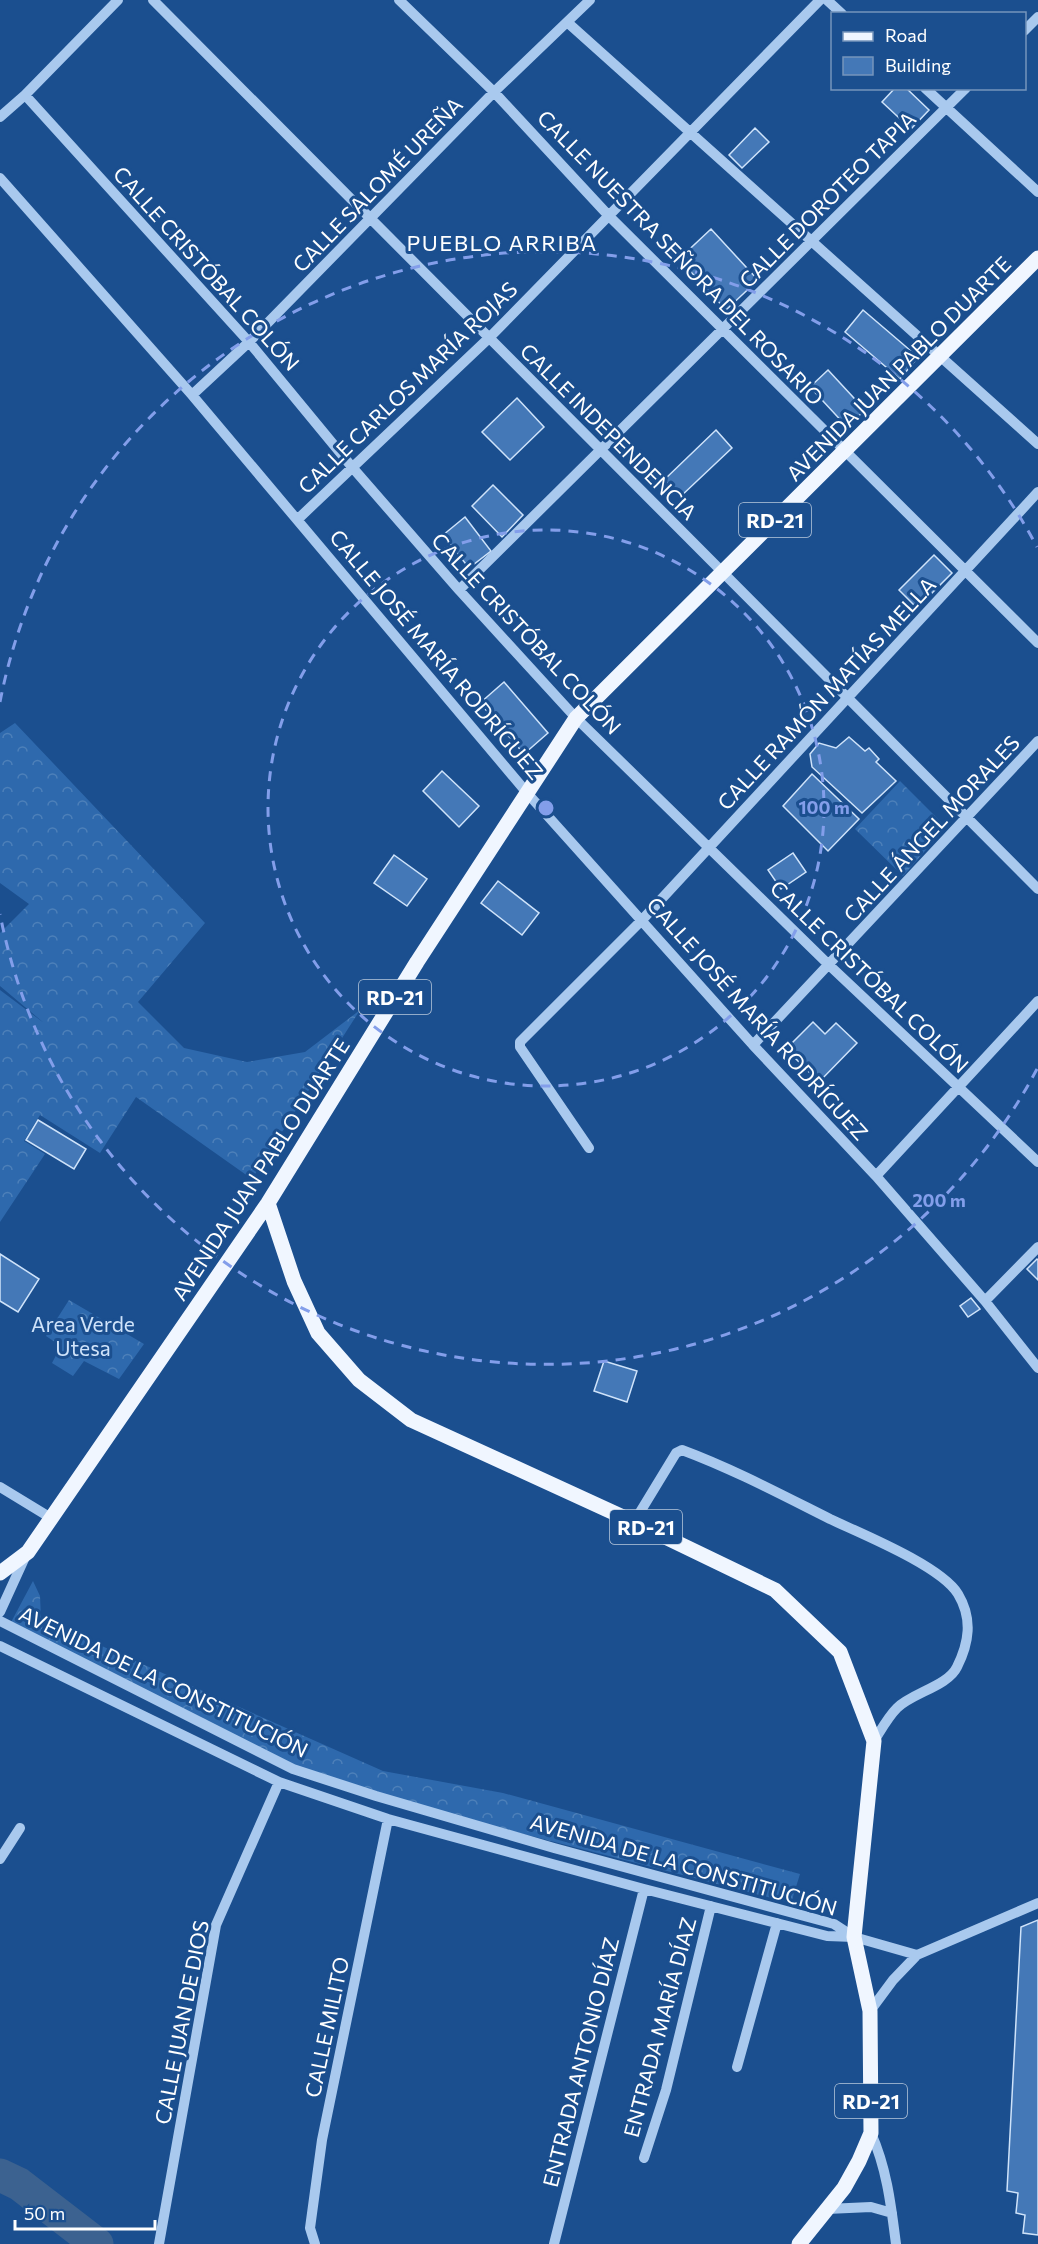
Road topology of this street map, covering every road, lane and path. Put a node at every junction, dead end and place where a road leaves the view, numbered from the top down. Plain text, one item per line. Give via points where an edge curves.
1 (118, 0) edge
2 (153, 0) edge
3 (399, 0) edge
4 (590, 0) edge
5 (820, 0) edge
6 (827, 0) edge
7 (840, 12) edge
8 (1038, 17) edge
9 (567, 22) junction
10 (1026, 29) edge
11 (927, 90) edge
12 (964, 90) edge
13 (494, 92) junction
14 (25, 94) junction
15 (946, 108) junction
16 (0, 117) edge
17 (690, 132) junction
18 (0, 178) edge
19 (1038, 192) edge
20 (608, 215) junction
21 (370, 218) junction
22 (812, 241) junction
23 (1038, 258) edge
24 (722, 330) junction
25 (489, 338) junction
26 (249, 342) junction
27 (939, 355) junction
28 (192, 395) junction
29 (1038, 444) edge
30 (600, 450) junction
31 (845, 452) junction
32 (351, 466) junction
33 (1038, 492) edge
34 (298, 519) junction
35 (722, 572) junction
36 (966, 572) junction
37 (459, 590) junction
38 (1038, 643) edge
39 (847, 698) junction
40 (576, 718) junction
41 (1038, 741) edge
42 (528, 794) junction
43 (967, 818) junction
44 (710, 847) junction
45 (1038, 889) edge
46 (642, 920) junction
47 (829, 965) junction
48 (1038, 1001) edge
49 (753, 1045) junction
50 (959, 1089) junction
51 (589, 1148) dead end
52 (1038, 1162) edge
53 (876, 1176) junction
54 (268, 1203) junction
55 (1038, 1247) edge
56 (985, 1301) junction
57 (1038, 1368) edge
58 (0, 1487) edge
59 (51, 1518) junction
60 (634, 1522) junction
61 (28, 1552) junction
62 (0, 1573) edge
63 (0, 1612) edge
64 (0, 1621) edge
65 (0, 1646) edge
66 (874, 1741) junction
67 (279, 1782) junction
68 (388, 1819) junction
69 (20, 1828) dead end
70 (0, 1859) edge
71 (644, 1889) junction
72 (1038, 1903) edge
73 (711, 1906) junction
74 (777, 1923) junction
75 (854, 1937) junction
76 (917, 1955) junction
77 (870, 2011) junction
78 (737, 2067) dead end
79 (871, 2133) junction
80 (644, 2158) dead end
81 (827, 2209) junction
82 (892, 2213) junction
83 (159, 2244) edge
84 (315, 2244) edge
85 (554, 2244) edge
86 (799, 2244) edge
87 (896, 2244) edge

1 - 14 street
2 - 21 street, CALLE INDEPENDENCIA
3 - 13 street, CALLE NUESTRA SEÑORA DEL ROSARIO
4 - 9 street, CALLE SALOMÉ UREÑA
5 - 17 street, CALLE CARLOS MARÍA ROJAS
6 - 7 street
8 - 10 street
9 - 13 street, CALLE SALOMÉ UREÑA
9 - 17 street
11 - 15 street
12 - 15 street, CALLE DOROTEO TAPIA
13 - 20 street, CALLE NUESTRA SEÑORA DEL ROSARIO
13 - 21 street, CALLE SALOMÉ UREÑA
14 - 16 street
14 - 26 street, CALLE CRISTÓBAL COLÓN
15 - 19 street
15 - 22 street, CALLE DOROTEO TAPIA
17 - 20 street, CALLE CARLOS MARÍA ROJAS
17 - 22 street
18 - 28 street, CALLE JOSÉ MARÍA RODRÍGUEZ
20 - 24 street, CALLE NUESTRA SEÑORA DEL ROSARIO
20 - 25 street, CALLE CARLOS MARÍA ROJAS
21 - 25 street, CALLE INDEPENDENCIA
21 - 26 street, CALLE SALOMÉ UREÑA
22 - 24 street, CALLE DOROTEO TAPIA
22 - 27 street
23 - 27 main road, AVENIDA JUAN PABLO DUARTE / RD-21
24 - 30 street, CALLE DOROTEO TAPIA
24 - 31 street, CALLE NUESTRA SEÑORA DEL ROSARIO
25 - 30 street, CALLE INDEPENDENCIA
25 - 32 street, CALLE CARLOS MARÍA ROJAS
26 - 28 street, CALLE SALOMÉ UREÑA
26 - 32 street, CALLE CRISTÓBAL COLÓN
27 - 29 street
27 - 31 main road, AVENIDA JUAN PABLO DUARTE / RD-21
28 - 34 street, CALLE JOSÉ MARÍA RODRÍGUEZ
30 - 35 street, CALLE INDEPENDENCIA
30 - 37 street, CALLE DOROTEO TAPIA
31 - 35 main road, AVENIDA JUAN PABLO DUARTE / RD-21
31 - 36 street, CALLE NUESTRA SEÑORA DEL ROSARIO
32 - 34 street, CALLE CARLOS MARÍA ROJAS
32 - 37 street, CALLE CRISTÓBAL COLÓN
33 - 36 street, CALLE RAMÓN MATÍAS MELLA
34 - 42 street, CALLE JOSÉ MARÍA RODRÍGUEZ
35 - 39 street, CALLE INDEPENDENCIA
35 - 40 main road, AVENIDA JUAN PABLO DUARTE / RD-21
36 - 38 street, CALLE NUESTRA SEÑORA DEL ROSARIO
36 - 39 street, CALLE RAMÓN MATÍAS MELLA
37 - 40 street, CALLE CRISTÓBAL COLÓN
39 - 43 street, CALLE INDEPENDENCIA
39 - 44 street, CALLE RAMÓN MATÍAS MELLA
40 - 42 main road, AVENIDA JUAN PABLO DUARTE / RD-21
40 - 44 street, CALLE CRISTÓBAL COLÓN
41 - 43 street, CALLE ÁNGEL MORALES
42 - 46 street, CALLE JOSÉ MARÍA RODRÍGUEZ
42 - 54 main road, AVENIDA JUAN PABLO DUARTE / RD-21 via 417,962
43 - 45 street, CALLE INDEPENDENCIA
43 - 47 street, CALLE ÁNGEL MORALES
44 - 46 street, CALLE RAMÓN MATÍAS MELLA
44 - 47 street, CALLE CRISTÓBAL COLÓN
46 - 49 street, CALLE JOSÉ MARÍA RODRÍGUEZ
46 - 51 street, CALLE RAMÓN MATÍAS MELLA via 520,1043
47 - 49 street, CALLE ÁNGEL MORALES
47 - 50 street, CALLE CRISTÓBAL COLÓN
48 - 50 street
49 - 53 street, CALLE JOSÉ MARÍA RODRÍGUEZ
50 - 52 street, CALLE CRISTÓBAL COLÓN
50 - 53 street
53 - 56 street, CALLE JOSÉ MARÍA RODRÍGUEZ
54 - 59 main road, AVENIDA JUAN PABLO DUARTE
54 - 60 main road, RD-21 via 294,1281 318,1333 359,1380 411,1420
55 - 56 street
56 - 57 street, CALLE JOSÉ MARÍA RODRÍGUEZ
58 - 59 street
59 - 61 main road, AVENIDA JUAN PABLO DUARTE
60 - 66 main road, RD-21 via 775,1590 840,1652
60 - 66 street via 681,1449 886,1546 949,1582 962,1600 969,1625 956,1670 899,1706
61 - 62 main road, AVENIDA JUAN PABLO DUARTE
61 - 63 street
64 - 75 street, AVENIDA DE LA CONSTITUCIÓN via 293,1769 554,1848 834,1924
65 - 67 street, AVENIDA DE LA CONSTITUCIÓN
66 - 75 main road, RD-21
67 - 68 street, AVENIDA DE LA CONSTITUCIÓN
67 - 83 street, CALLE JUAN DE DIOS via 216,1925
68 - 71 street, AVENIDA DE LA CONSTITUCIÓN
68 - 84 street, CALLE MILITO via 322,2140 310,2228
69 - 70 street
71 - 73 street, AVENIDA DE LA CONSTITUCIÓN
71 - 85 street, ENTRADA ANTONIO DÍAZ
72 - 76 street
73 - 74 street, AVENIDA DE LA CONSTITUCIÓN
73 - 80 street, ENTRADA MARÍA DÍAZ via 666,2090
74 - 75 street, AVENIDA DE LA CONSTITUCIÓN via 827,1936
74 - 78 street
75 - 76 street
75 - 77 main road, RD-21
76 - 77 street
77 - 79 main road, RD-21
79 - 81 main road, RD-21 via 844,2188
79 - 82 street via 882,2156
81 - 82 street via 871,2207
81 - 86 main road, RD-21
82 - 87 street

